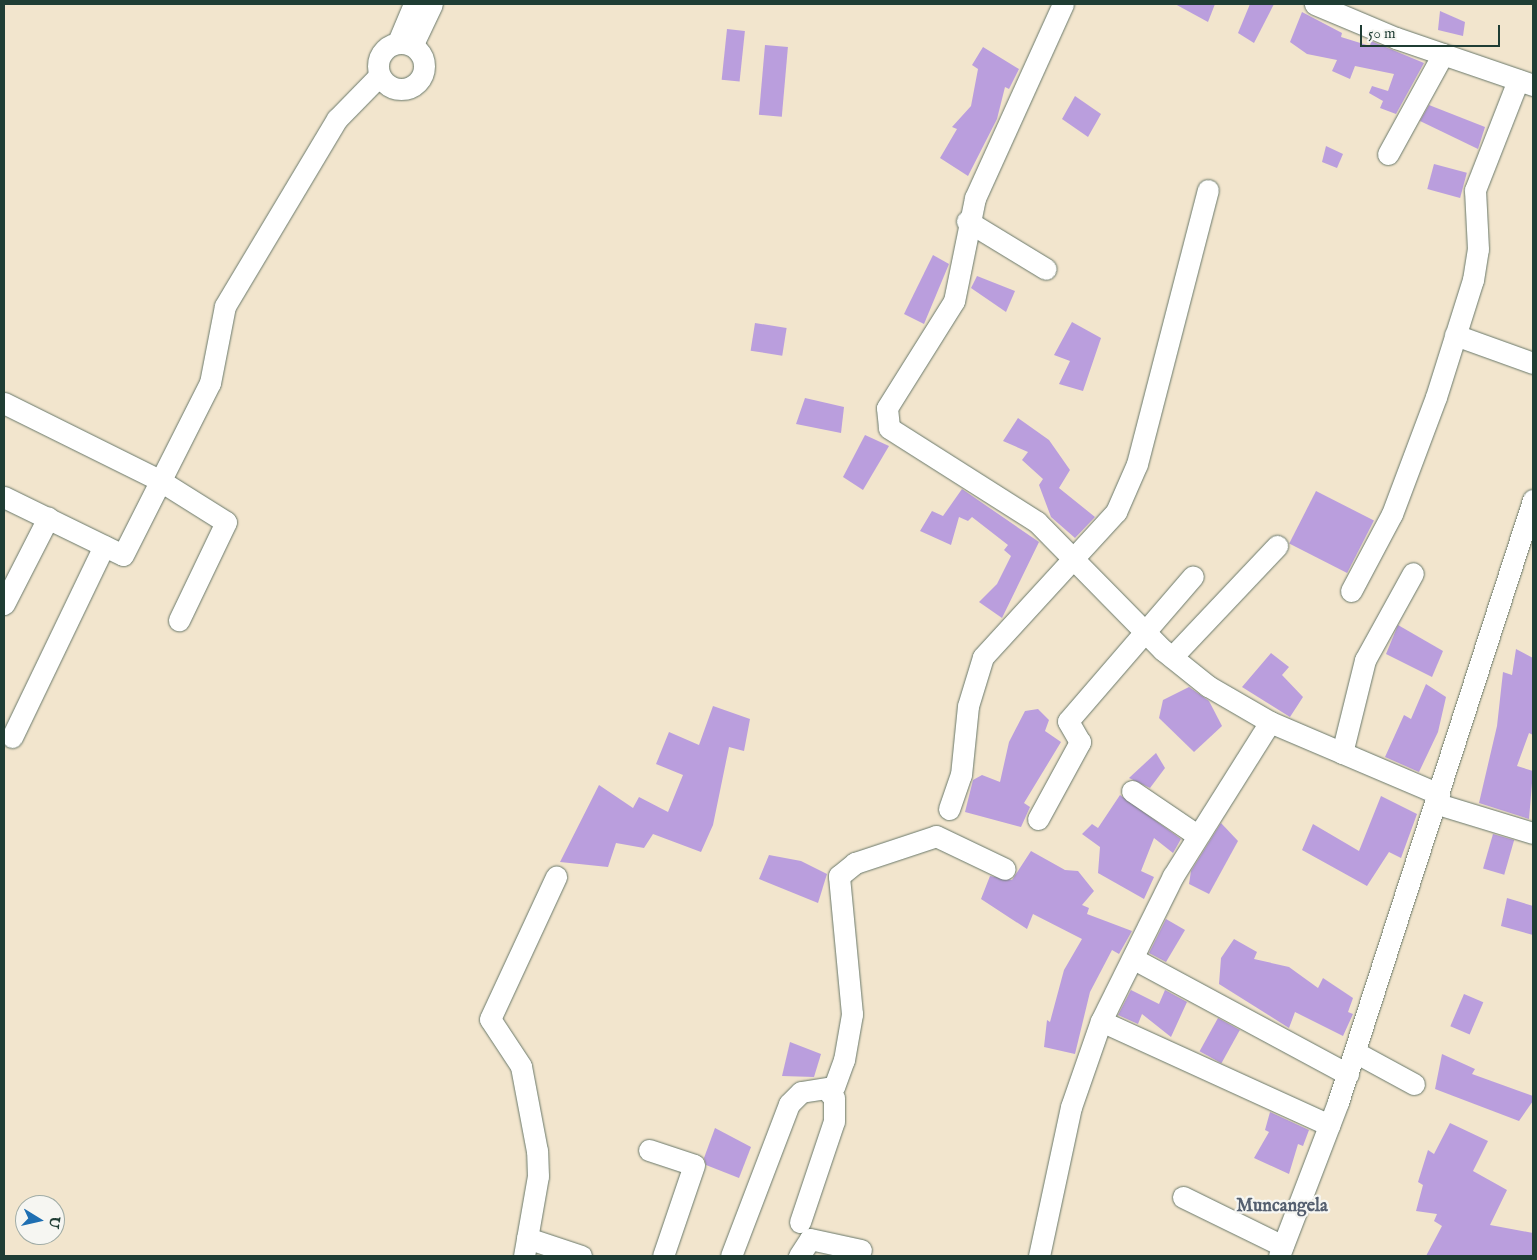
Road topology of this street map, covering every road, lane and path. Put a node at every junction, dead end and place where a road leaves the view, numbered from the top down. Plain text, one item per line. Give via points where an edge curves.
1 (414, 4) edge
2 (432, 4) edge
3 (1063, 4) edge
4 (1315, 4) edge
5 (406, 43) junction
6 (1443, 54) junction
7 (379, 76) junction
8 (1526, 82) edge
9 (1388, 154) dead end
10 (1208, 190) dead end
11 (968, 221) junction
12 (1046, 270) dead end
13 (1455, 335) junction
14 (1533, 363) edge
15 (4, 403) edge
16 (159, 480) junction
17 (4, 497) edge
18 (1533, 500) edge
19 (48, 518) junction
20 (1527, 542) edge
21 (104, 546) junction
22 (1277, 546) dead end
23 (1075, 560) junction
24 (1413, 573) dead end
25 (1193, 576) dead end
26 (1351, 591) dead end
27 (4, 604) edge
28 (179, 620) dead end
29 (1147, 634) junction
30 (1172, 657) junction
31 (1270, 722) junction
32 (12, 737) dead end
33 (1342, 753) junction
34 (1132, 791) dead end
35 (1438, 799) junction
36 (949, 809) dead end
37 (1038, 819) dead end
38 (1533, 833) edge
39 (1197, 835) junction
40 (1004, 869) dead end
41 (556, 877) dead end
42 (1134, 959) junction
43 (1101, 1021) junction
44 (1355, 1052) junction
45 (1348, 1074) junction
46 (1414, 1084) dead end
47 (827, 1090) junction
48 (1330, 1125) junction
49 (649, 1150) dead end
50 (1183, 1197) dead end
51 (800, 1222) dead end
52 (526, 1247) edge
53 (861, 1250) dead end
54 (1282, 1251) edge
55 (581, 1256) edge
56 (663, 1256) edge
57 (731, 1256) edge
58 (799, 1256) edge
59 (1040, 1256) edge

1 - 5 street
2 - 5 street
3 - 11 street
4 - 6 street
5 - 7 street via 385,48 377,61
5 - 7 street via 423,56 425,70 418,84 404,90 390,87
6 - 8 street
6 - 9 street
7 - 16 street via 336,119 225,306 210,383
8 - 13 street via 1475,190 1478,249
10 - 23 street via 1137,464 1116,512
11 - 12 street
11 - 23 street via 954,300 887,408 886,422 899,437 1017,507
13 - 14 street
13 - 26 street via 1392,514
15 - 16 street
16 - 21 street via 123,555
16 - 28 street via 226,522
17 - 19 street
18 - 20 street
19 - 21 street
19 - 27 street
20 - 35 street
21 - 32 street
22 - 30 street
23 - 29 street
23 - 36 street via 1002,632 983,657 968,706 961,775
24 - 33 street via 1365,660
25 - 29 street
29 - 30 street
29 - 37 street via 1068,721 1080,742
30 - 31 street via 1208,686
31 - 33 street
31 - 39 street
33 - 35 street
34 - 39 street
35 - 38 street
35 - 44 street
39 - 42 street
40 - 47 street via 936,836 855,862 839,876 852,1014 837,1081
41 - 52 street via 490,1019 516,1053 529,1097 538,1176
42 - 43 street
42 - 45 street
43 - 48 street
43 - 59 street via 1071,1107
44 - 45 street
44 - 46 street
45 - 48 street
47 - 51 street via 834,1098 834,1121
47 - 57 street via 801,1092 789,1104
48 - 54 street
49 - 56 street via 694,1165
50 - 54 street
52 - 55 street
53 - 58 street via 810,1239

